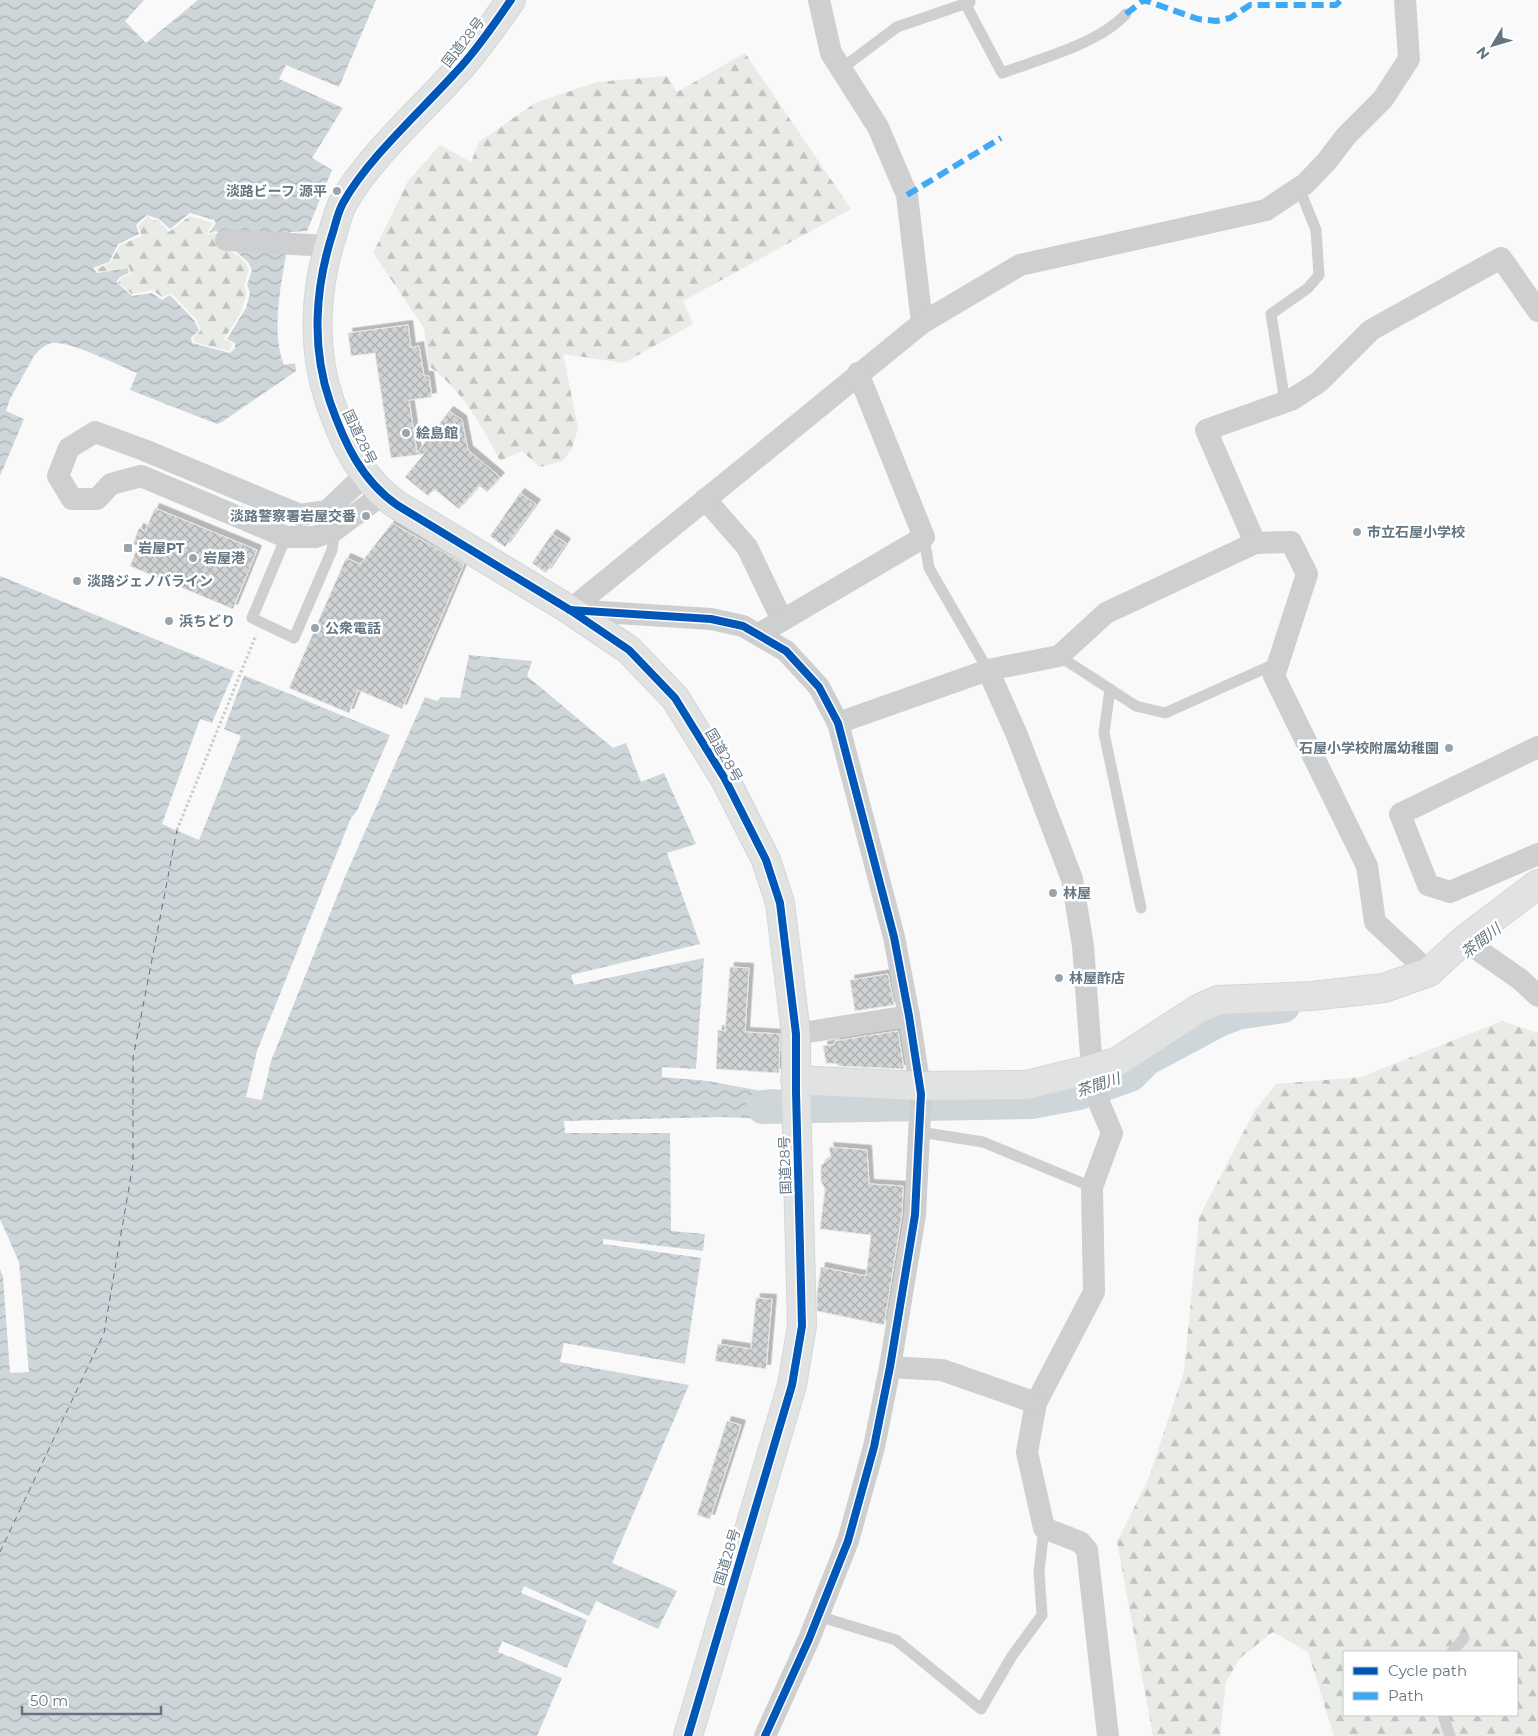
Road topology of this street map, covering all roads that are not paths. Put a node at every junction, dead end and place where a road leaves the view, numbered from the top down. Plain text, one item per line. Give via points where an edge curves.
1 (511, 0) edge
2 (819, 0) edge
3 (1405, 0) edge
4 (968, 2) edge
5 (1126, 14) dead end
6 (841, 69) junction
7 (1299, 188) junction
8 (226, 240) dead end
9 (317, 245) junction
10 (1538, 311) edge
11 (922, 323) junction
12 (858, 373) junction
13 (1285, 402) junction
14 (374, 485) junction
15 (705, 499) junction
16 (336, 530) junction
17 (286, 537) junction
18 (924, 537) junction
19 (1255, 543) junction
20 (570, 610) junction
21 (782, 620) junction
22 (759, 634) junction
23 (1059, 656) junction
24 (1279, 662) junction
25 (988, 670) junction
26 (1110, 689) junction
27 (838, 723) junction
28 (1538, 747) edge
29 (1538, 854) edge
30 (1538, 884) edge
31 (1141, 908) dead end
32 (1464, 940) junction
33 (1429, 972) junction
34 (1538, 996) edge
35 (909, 1016) junction
36 (796, 1034) junction
37 (1093, 1074) junction
38 (796, 1086) junction
39 (920, 1090) junction
40 (921, 1125) junction
41 (1092, 1187) junction
42 (890, 1367) junction
43 (1036, 1404) junction
44 (1044, 1528) junction
45 (818, 1616) junction
46 (1464, 1638) dead end
47 (1453, 1651) edge
48 (1443, 1716) edge
49 (688, 1736) edge
50 (765, 1736) edge
51 (1108, 1736) edge
52 (1450, 1736) edge

1 - 9 main road, 国道28号 via 458,70 360,176
2 - 6 street via 831,53
3 - 7 street via 1409,58 1383,99
4 - 5 lane via 1002,73 1093,37
4 - 6 lane via 897,27
6 - 11 street via 878,127 907,195
7 - 11 street via 1266,210 1020,265
7 - 13 lane via 1316,230 1319,275 1308,288 1270,314
8 - 9 street
9 - 14 main road, 国道28号 via 319,359 333,412 354,458
10 - 13 street via 1501,258 1371,330 1319,382
11 - 12 street
12 - 15 street
12 - 18 street
13 - 19 street via 1206,430
14 - 16 street
14 - 17 street via 327,511 300,515 95,432 69,448 58,476 72,499 97,500 111,484 141,476
14 - 20 main road, 国道28号
15 - 20 street
15 - 21 street via 747,547
16 - 17 street via 315,537
16 - 17 lane via 332,550 294,638 252,618
18 - 21 street
18 - 25 lane via 929,568
19 - 23 street via 1106,613
19 - 24 street via 1291,542 1307,574
20 - 22 street via 711,619 743,626
20 - 36 main road, 国道28号 via 629,650 675,698 725,779 766,860 780,903
21 - 22 street
22 - 27 street via 786,651 819,687
23 - 25 street
23 - 26 lane
24 - 26 lane via 1165,713 1136,706
24 - 33 street via 1274,676 1367,866 1375,922
25 - 27 street
25 - 37 street via 1018,735 1072,879 1083,946
26 - 31 lane via 1104,734
27 - 35 street via 894,937
28 - 29 street via 1400,814 1428,885 1450,892
30 - 32 main road
32 - 33 main road
32 - 34 street
33 - 37 main road via 1384,988 1311,996 1218,1000
35 - 36 street
35 - 39 street
36 - 38 main road, 国道28号
37 - 39 main road via 1026,1085
37 - 41 street via 1100,1105 1112,1133
38 - 39 main road
38 - 49 main road, 国道28号 via 802,1326 792,1385
39 - 40 street
40 - 41 lane via 984,1142
40 - 42 street via 914,1215
41 - 43 street via 1094,1292
42 - 43 street via 942,1370
42 - 45 street via 874,1447 848,1541
43 - 44 street via 1027,1452
44 - 45 lane via 1039,1572 1042,1615 1012,1656 981,1709 896,1640
44 - 51 street via 1080,1542 1087,1550
45 - 50 street
46 - 47 lane
48 - 52 lane

